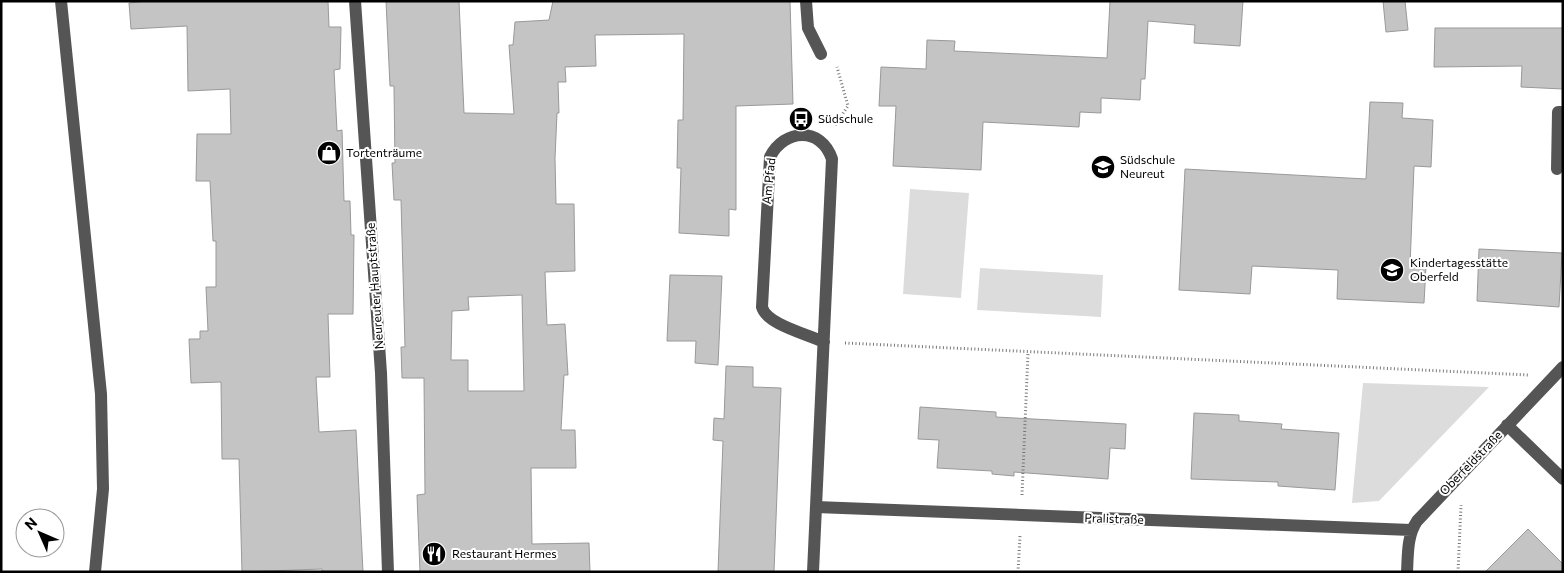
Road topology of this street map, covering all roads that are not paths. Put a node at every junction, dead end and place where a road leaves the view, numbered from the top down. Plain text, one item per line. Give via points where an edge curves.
1 (61, 1) edge
2 (355, 1) edge
3 (806, 1) edge
4 (821, 54) road end
5 (1563, 112) edge
6 (1557, 169) dead end
7 (824, 342) junction
8 (1559, 372) edge
9 (1507, 425) junction
10 (1563, 480) edge
11 (816, 507) junction
12 (1412, 530) junction
13 (95, 572) edge
14 (388, 572) edge
15 (813, 572) edge
16 (1407, 572) edge

1 - 13 street via 101,394 103,489
2 - 14 street, Neureuter Hauptstraße via 381,373
3 - 4 street via 808,28
5 - 6 street via 1558,112
7 - 7 street, Am Pfad via 832,159 824,143 800,135 787,137 776,145 770,157 762,307 768,318 777,324
7 - 11 street
8 - 9 street, Oberfeldstraße
9 - 10 street
9 - 12 street, Oberfeldstraße
11 - 12 street, Pralistraße
11 - 15 street
12 - 16 street

